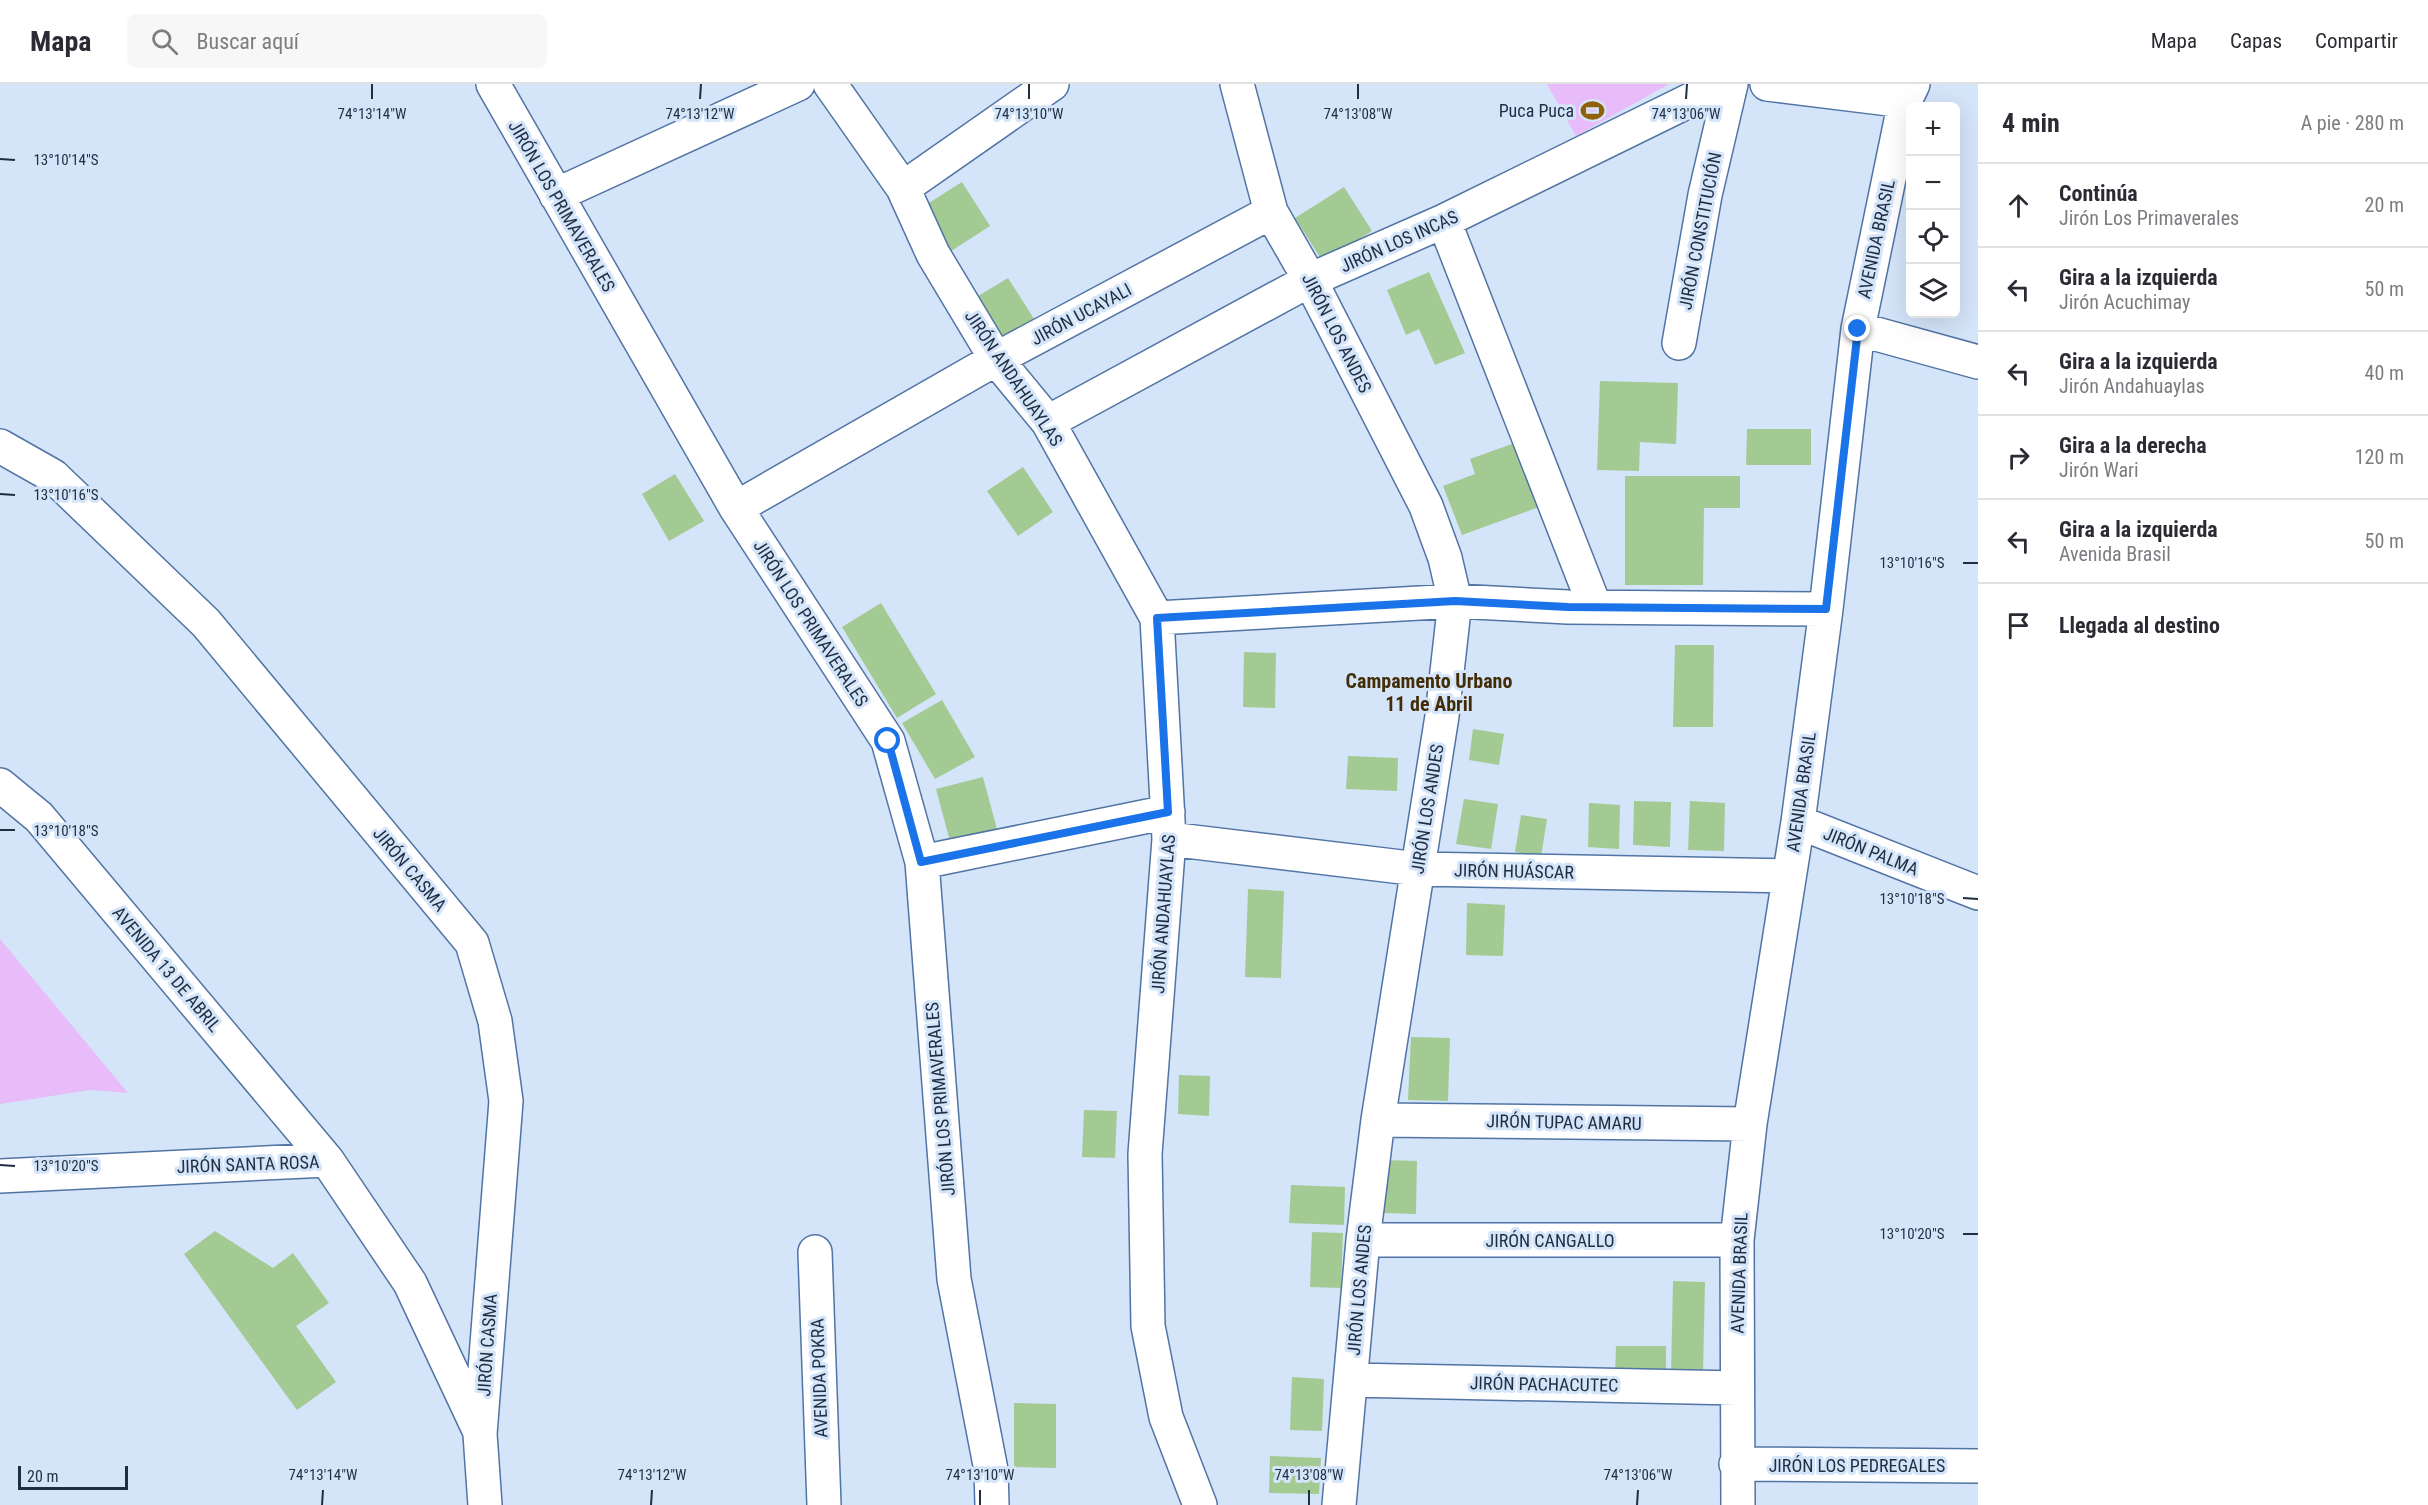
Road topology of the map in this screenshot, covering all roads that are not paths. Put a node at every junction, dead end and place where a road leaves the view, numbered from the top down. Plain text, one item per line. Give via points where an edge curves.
1 (493, 84) edge
2 (798, 84) edge
3 (830, 84) edge
4 (1052, 84) edge
5 (1237, 84) edge
6 (1723, 84) edge
7 (1731, 84) edge
8 (1767, 84) edge
9 (1909, 92) edge
10 (903, 188) junction
11 (556, 195) junction
12 (1271, 212) junction
13 (1444, 221) junction
14 (1310, 280) junction
15 (1858, 329) junction
16 (1679, 343) dead end
17 (996, 359) junction
18 (1978, 362) edge
19 (1047, 422) junction
20 (0, 446) edge
21 (736, 508) junction
22 (1455, 601) junction
23 (1595, 607) junction
24 (1826, 609) junction
25 (1157, 618) junction
26 (0, 785) edge
27 (1798, 822) junction
28 (1168, 826) junction
29 (921, 862) junction
30 (1418, 869) junction
31 (1789, 876) junction
32 (1978, 893) edge
33 (1377, 1120) junction
34 (1750, 1124) junction
35 (327, 1160) junction
36 (0, 1176) edge
37 (1363, 1240) junction
38 (1737, 1240) junction
39 (815, 1252) dead end
40 (1351, 1380) junction
41 (1737, 1388) junction
42 (480, 1434) junction
43 (1736, 1464) junction
44 (1978, 1466) edge
45 (484, 1505) edge
46 (824, 1505) edge
47 (992, 1505) edge
48 (1200, 1505) edge
49 (1340, 1505) edge
50 (1737, 1505) edge

1 - 11 street, JIRÓN LOS PRIMAVERALES
2 - 11 street
3 - 10 street, JIRÓN ANDAHUAYLAS
4 - 10 street
5 - 12 street, JIRÓN LOS ANDES
6 - 13 street, JIRÓN LOS INCAS
7 - 16 street, JIRÓN CONSTITUCIÓN via 1705,195
8 - 9 street
9 - 15 street, AVENIDA BRASIL
10 - 17 street, JIRÓN ANDAHUAYLAS via 933,254
11 - 21 street, JIRÓN LOS PRIMAVERALES
12 - 14 street, JIRÓN LOS ANDES
12 - 17 street, JIRÓN UCAYALI
13 - 14 street, JIRÓN LOS INCAS
13 - 23 street
14 - 19 street, JIRÓN LOS INCAS
14 - 22 street, JIRÓN LOS ANDES via 1426,506
15 - 18 street
15 - 24 street, AVENIDA BRASIL
17 - 19 street, JIRÓN ANDAHUAYLAS
17 - 21 street, JIRÓN UCAYALI
19 - 25 street, JIRÓN ANDAHUAYLAS
20 - 42 street, JIRÓN CASMA via 53,476 206,623 472,943 495,1021 506,1101
21 - 29 street, JIRÓN LOS PRIMAVERALES via 888,741
22 - 23 street
22 - 25 street
22 - 30 street, JIRÓN LOS ANDES
23 - 24 street
24 - 27 street, AVENIDA BRASIL
25 - 28 street, JIRÓN ANDAHUAYLAS
26 - 35 street, AVENIDA 13 DE ABRIL via 39,818
27 - 31 street, AVENIDA BRASIL
27 - 32 street, JIRÓN PALMA
28 - 29 street, JIRÓN HUÁSCAR
28 - 30 street, JIRÓN HUÁSCAR
28 - 48 street, JIRÓN ANDAHUAYLAS via 1145,1154 1148,1326 1166,1417
29 - 47 street, JIRÓN LOS PRIMAVERALES via 954,1279 991,1470
30 - 31 street, JIRÓN HUÁSCAR
30 - 33 street, JIRÓN LOS ANDES
31 - 34 street, AVENIDA BRASIL
33 - 34 street, JIRÓN TUPAC AMARU
33 - 37 street, JIRÓN LOS ANDES
34 - 38 street, AVENIDA BRASIL
35 - 36 street, JIRÓN SANTA ROSA
35 - 42 street, JIRÓN SANTA ROSA via 410,1283
37 - 38 street, JIRÓN CANGALLO
37 - 40 street, JIRÓN LOS ANDES
38 - 41 street, AVENIDA BRASIL
39 - 46 street, AVENIDA POKRA
40 - 41 street, JIRÓN PACHACUTEC
40 - 49 street, JIRÓN LOS ANDES
41 - 43 street, AVENIDA BRASIL
42 - 45 street
43 - 44 street, JIRÓN LOS PEDREGALES
43 - 50 street, AVENIDA BRASIL

